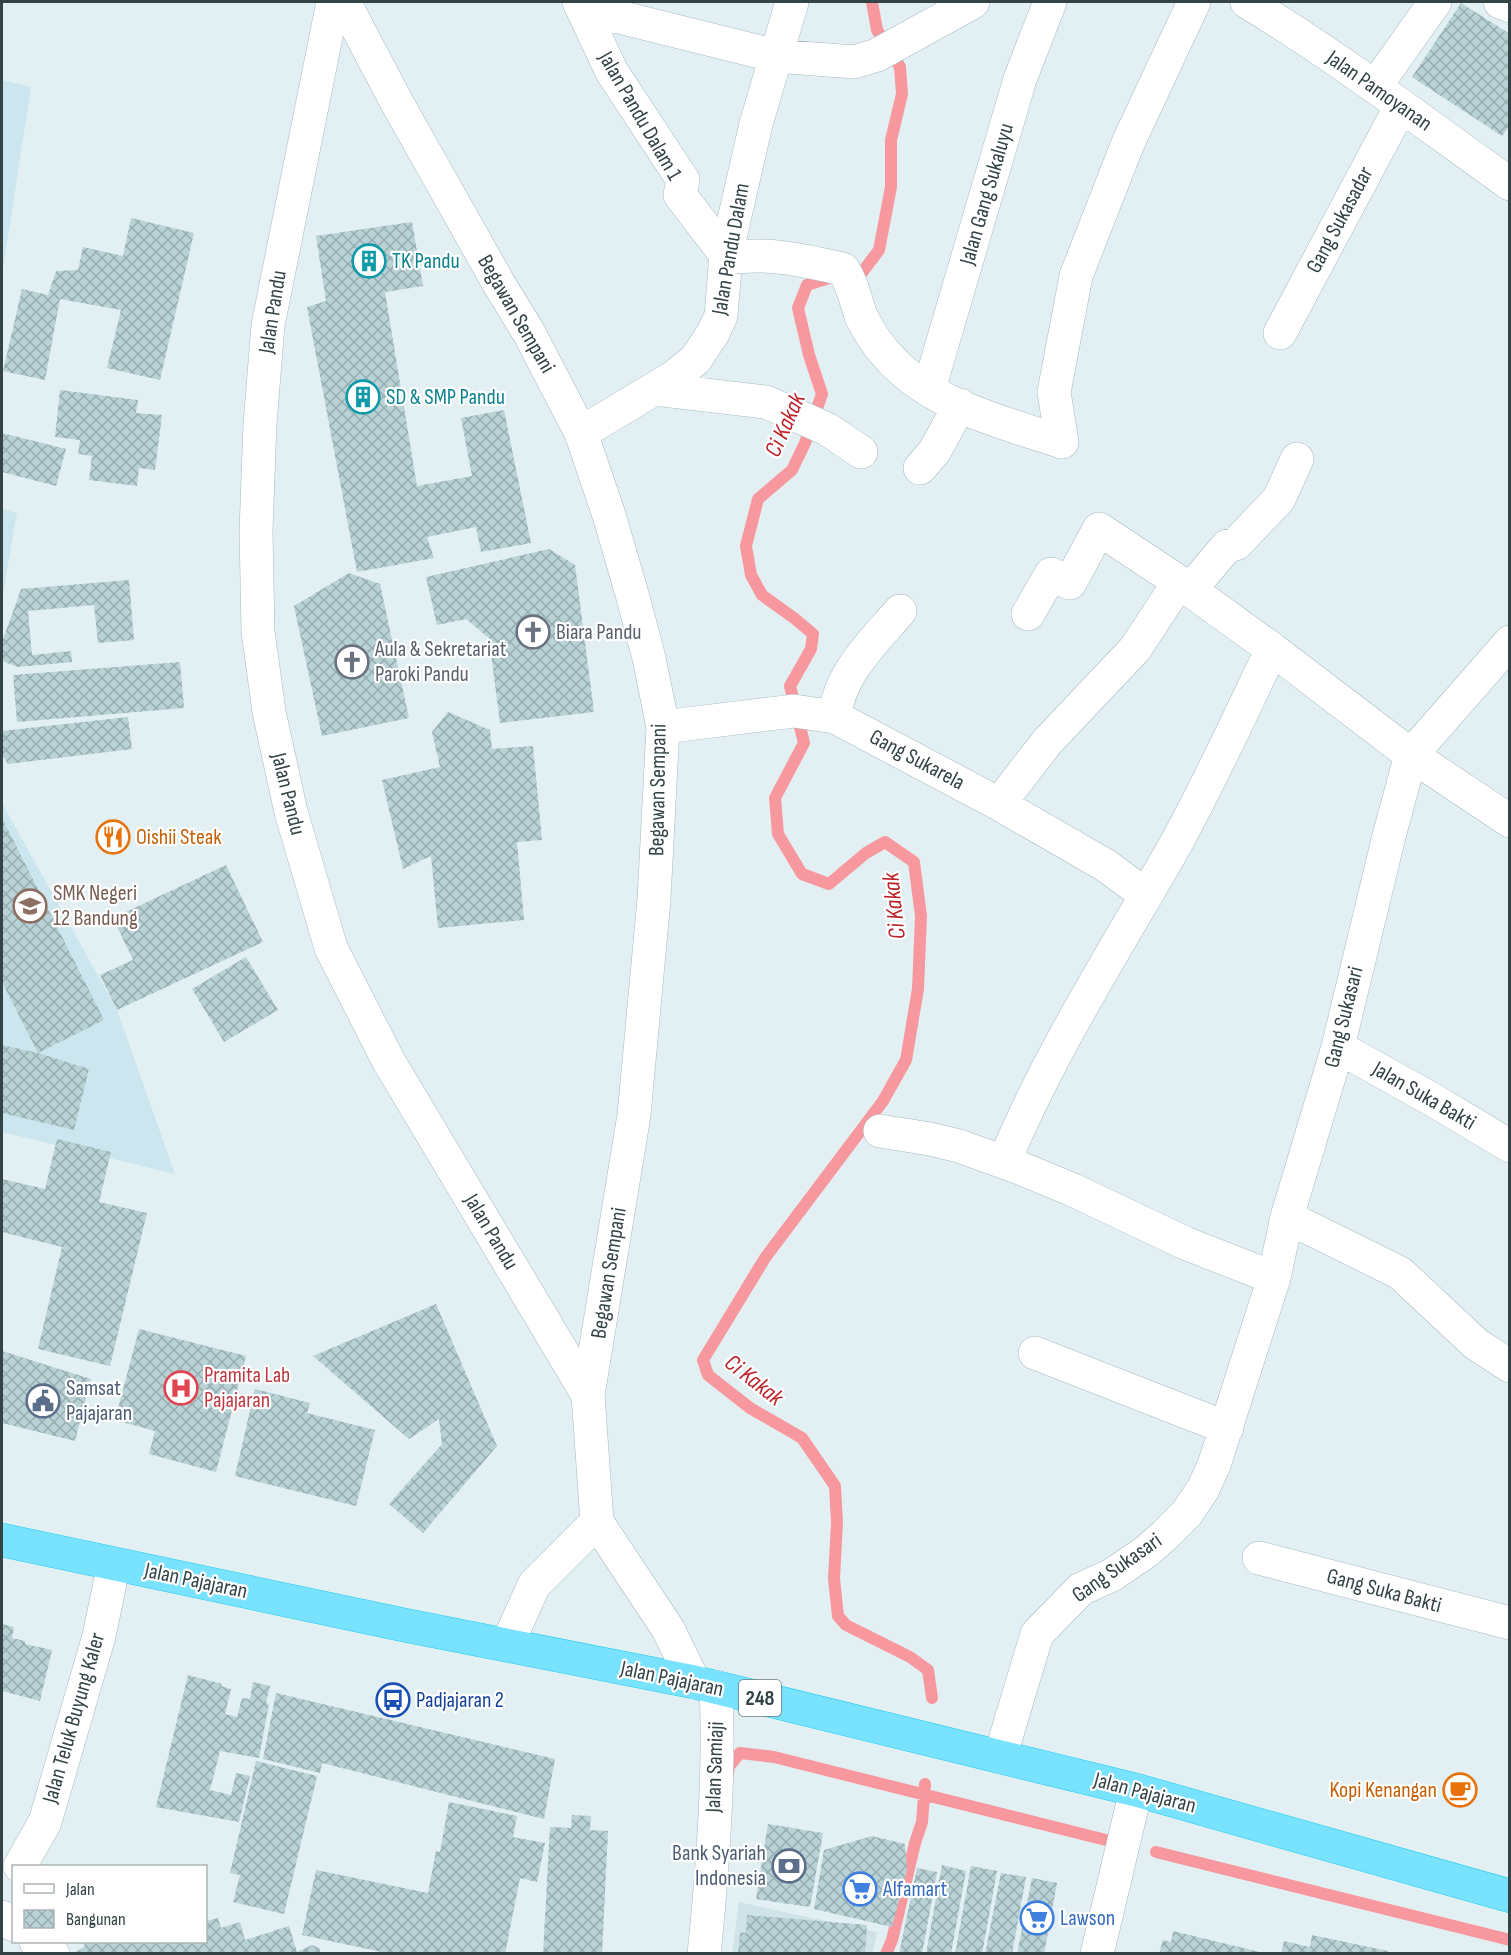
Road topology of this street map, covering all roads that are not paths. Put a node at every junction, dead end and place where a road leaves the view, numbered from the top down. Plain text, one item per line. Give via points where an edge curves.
1 (333, 2) edge
2 (344, 2) edge
3 (792, 2) edge
4 (973, 2) edge
5 (1050, 2) edge
6 (1194, 2) edge
7 (1247, 2) edge
8 (1436, 2) edge
9 (1500, 2) edge
10 (581, 5) edge
11 (1509, 6) edge
12 (776, 56) junction
13 (1388, 97) junction
14 (1509, 184) edge
15 (726, 257) junction
16 (1280, 333) dead end
17 (929, 388) junction
18 (655, 389) junction
19 (960, 405) junction
20 (581, 433) junction
21 (861, 452) dead end
22 (1297, 459) dead end
23 (920, 468) dead end
24 (1185, 586) junction
25 (900, 610) dead end
26 (1028, 614) dead end
27 (1509, 642) edge
28 (1272, 649) junction
29 (818, 714) junction
30 (663, 727) junction
31 (1411, 755) junction
32 (999, 804) junction
33 (1509, 821) edge
34 (1146, 895) junction
35 (1338, 1047) junction
36 (880, 1131) dead end
37 (1509, 1146) edge
38 (1004, 1162) junction
39 (1287, 1217) junction
40 (1274, 1278) junction
41 (1035, 1353) dead end
42 (1509, 1366) edge
43 (588, 1395) junction
44 (1227, 1428) junction
45 (597, 1522) junction
46 (2, 1540) edge
47 (1258, 1558) dead end
48 (114, 1564) junction
49 (1509, 1623) edge
50 (507, 1645) junction
51 (705, 1685) junction
52 (1000, 1757) junction
53 (1136, 1790) junction
54 (21, 1865) edge
55 (1509, 1896) edge
56 (39, 1943) edge
57 (53, 1953) edge
58 (704, 1953) edge
59 (1097, 1953) edge

1 - 43 street, Jalan Pandu via 268,325 256,531 258,631 269,712 291,812 332,948 388,1060
2 - 20 street, Begawan Sempani
3 - 12 street, Jalan Pandu Dalam
4 - 12 street via 878,55 854,62
5 - 17 street, Jalan Gang Sukaluyu via 1020,79
6 - 19 street via 1128,143 1076,276 1054,392 1062,442
7 - 13 street, Jalan Pamoyanan
8 - 13 street, Gang Sukasadar
9 - 11 street
10 - 12 street
10 - 15 street, Jalan Pandu Dalam 1 via 612,72 683,180 680,195
12 - 15 street, Jalan Pandu Dalam
13 - 14 street, Jalan Pamoyanan
13 - 16 street, Gang Sukasadar
15 - 17 street via 779,256 847,275 862,316 886,354
15 - 18 street, Jalan Pandu Dalam via 721,316 709,340 696,359
17 - 19 street
18 - 20 street, Jalan Pandu Dalam
18 - 21 street via 766,402 827,429
19 - 23 street via 934,452
20 - 30 street, Begawan Sempani via 609,515 649,658
22 - 24 street via 1279,499 1236,544 1227,546
24 - 26 street via 1099,529 1070,583 1051,574
24 - 28 street
24 - 32 street via 1135,649 1047,742
25 - 29 street via 856,663 836,701
27 - 31 street
28 - 31 street
28 - 34 street
29 - 30 street
29 - 32 street, Gang Sukarela
30 - 43 street, Begawan Sempani via 654,899 634,1114
31 - 33 street
31 - 35 street, Gang Sukasari
32 - 34 street, Gang Sukarela via 1105,865
34 - 38 street via 1027,1108
35 - 37 street, Jalan Suka Bakti
35 - 39 street, Gang Sukasari
36 - 38 street via 959,1146
38 - 40 street
39 - 40 street, Gang Sukasari
39 - 42 street via 1400,1273 1476,1344
40 - 44 street, Gang Sukasari
41 - 44 street
43 - 45 street, Jalan Pandu
44 - 52 street, Gang Sukasari via 1214,1466 1187,1513 1147,1551 1112,1575 1081,1589 1036,1634
45 - 50 street via 534,1585
45 - 51 street, Jalan Pandu
46 - 48 highway, Jalan Pajajaran / 248
47 - 49 street, Gang Suka Bakti
48 - 50 highway, Jalan Pajajaran / 248
48 - 54 street, Jalan Teluk Buyung Kaler via 99,1636 45,1822
50 - 51 highway, Jalan Pajajaran / 248
51 - 52 highway, Jalan Pajajaran / 248
51 - 58 street, Jalan Samiaji via 718,1735
52 - 53 highway, Jalan Pajajaran / 248
53 - 55 highway, Jalan Pajajaran / 248
53 - 59 street
56 - 57 street

